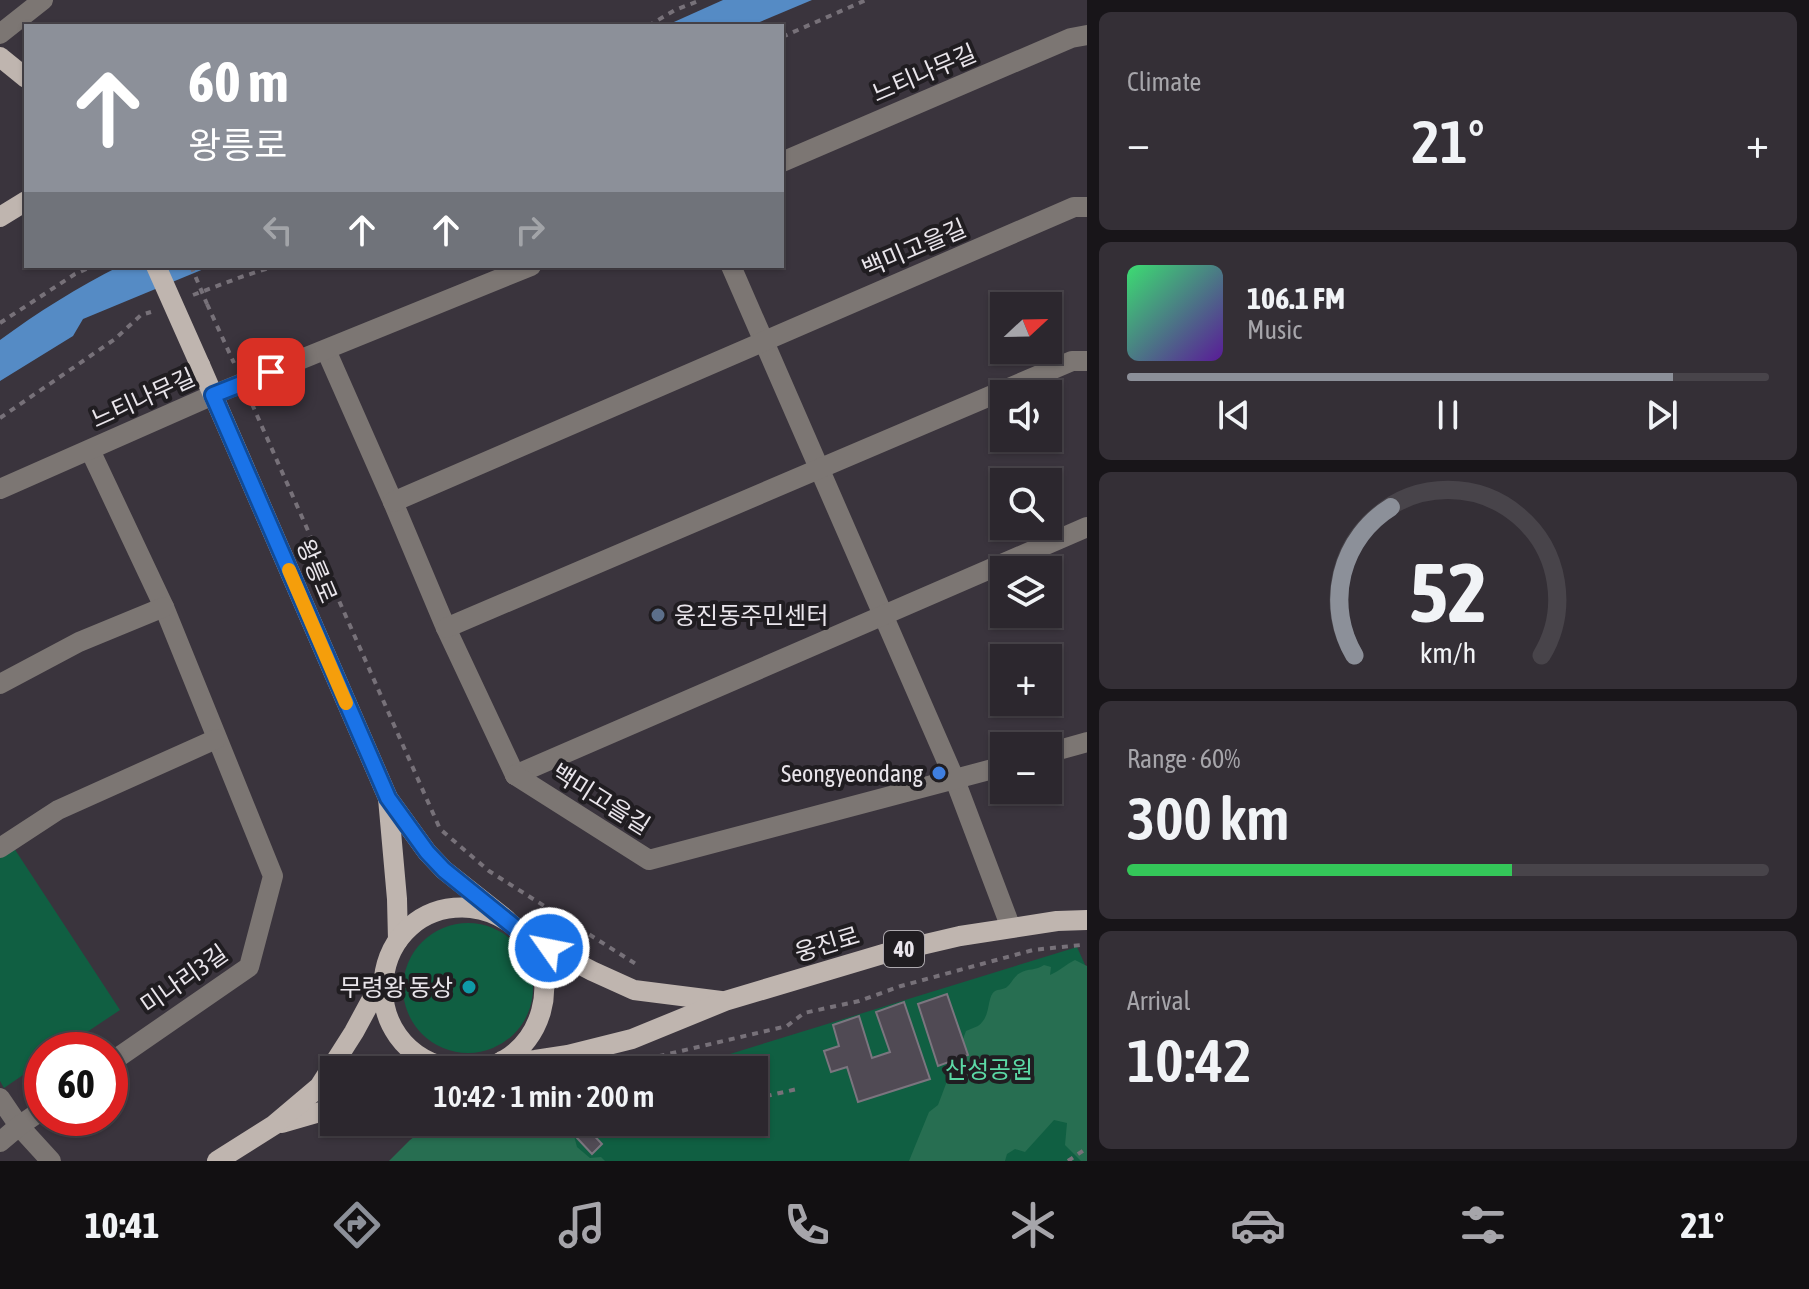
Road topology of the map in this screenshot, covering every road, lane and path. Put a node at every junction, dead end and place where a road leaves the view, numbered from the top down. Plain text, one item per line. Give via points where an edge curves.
1 (43, 0) edge
2 (701, 0) edge
3 (866, 0) edge
4 (651, 24) edge
5 (0, 34) edge
6 (1087, 35) edge
7 (784, 36) edge
8 (0, 57) edge
9 (24, 76) edge
10 (784, 161) edge
11 (24, 202) edge
12 (1087, 207) edge
13 (0, 217) edge
14 (88, 268) edge
15 (157, 268) edge
16 (192, 268) edge
17 (269, 268) edge
18 (526, 268) edge
19 (732, 268) edge
20 (184, 299) dead end
21 (207, 304) dead end
22 (156, 310) dead end
23 (0, 323) edge
24 (763, 341) junction
25 (326, 350) junction
26 (1087, 361) edge
27 (213, 395) junction
28 (0, 418) edge
29 (90, 450) junction
30 (819, 469) junction
31 (0, 489) edge
32 (393, 502) junction
33 (1087, 527) edge
34 (164, 607) junction
35 (882, 615) junction
36 (446, 628) junction
37 (0, 684) edge
38 (216, 739) junction
39 (1087, 742) edge
40 (1062, 749) edge
41 (990, 770) edge
42 (515, 775) junction
43 (955, 780) junction
44 (388, 798) junction
45 (0, 848) edge
46 (507, 920) junction
47 (1087, 920) edge
48 (1011, 928) junction
49 (527, 937) junction
50 (398, 940) junction
51 (383, 978) junction
52 (725, 1001) junction
53 (128, 1051) edge
54 (418, 1056) edge
55 (509, 1056) edge
56 (559, 1056) edge
57 (797, 1089) dead end
58 (768, 1096) edge
59 (0, 1098) edge
60 (320, 1112) edge
61 (24, 1123) edge
62 (274, 1125) junction
63 (19, 1126) junction
64 (0, 1142) edge
65 (1087, 1148) edge
66 (51, 1161) edge
67 (217, 1161) edge
68 (1068, 1161) edge

1 - 5 street
2 - 4 path
3 - 7 path
6 - 10 street, 느티나무길
8 - 9 main road
11 - 13 main road
12 - 24 street, 백미고을길 via 1074,207
14 - 23 path
15 - 27 main road, 왕릉로 / 40, bridge
16 - 21 path, bridge
17 - 20 path
18 - 25 street, 느티나무길
19 - 24 street
22 - 28 path via 141,315 115,339
24 - 30 street
24 - 32 street, 백미고을길
25 - 27 street, 느티나무길
25 - 32 street
26 - 30 street via 1072,361
27 - 29 street, 느티나무길
27 - 44 main road, 왕릉로 / 40
29 - 31 street, 느티나무길
29 - 34 street, 미나리3길
30 - 35 street
30 - 36 street
32 - 36 street
33 - 35 street, 백미고을길
34 - 37 street via 79,642
34 - 38 street, 미나리3길
35 - 42 street, 백미고을길
35 - 43 street
36 - 42 street
38 - 45 street via 58,810
38 - 53 street, 미나리3길 via 273,876 249,967
39 - 40 street
41 - 43 street, 백미고을길
42 - 43 street, 백미고을길 via 649,860
43 - 48 street
44 - 46 main road, 40 via 444,870
44 - 50 main road, 40
46 - 49 main road, 40
46 - 50 main road, 40 via 483,909 448,909 415,923
47 - 48 main road, 웅진로 / 40
48 - 52 main road, 웅진로 / 40 via 883,954
49 - 52 main road, 40 via 634,990
49 - 55 main road, 40 via 545,983 543,1007 534,1030
50 - 51 main road, 40
51 - 54 main road, 40 via 390,1023
51 - 62 main road via 319,1087
52 - 56 main road, 40 via 632,1039
57 - 58 path
59 - 63 street
60 - 62 main road
61 - 63 street
62 - 67 main road
63 - 64 street
63 - 66 street
65 - 68 path

